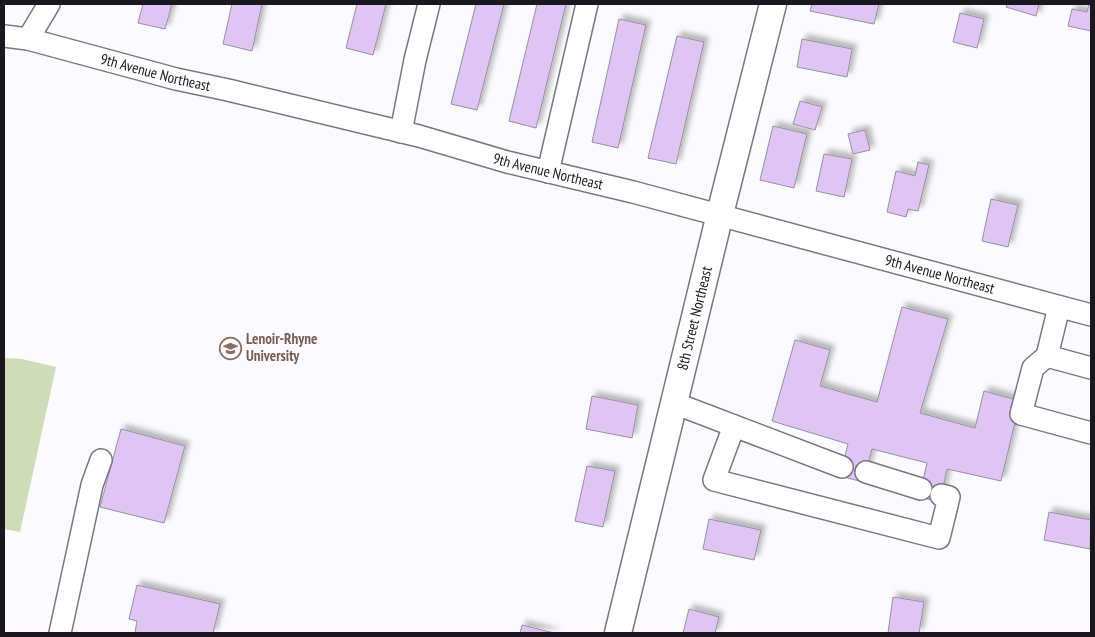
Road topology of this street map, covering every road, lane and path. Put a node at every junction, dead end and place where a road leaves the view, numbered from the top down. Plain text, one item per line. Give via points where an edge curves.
1 (49, 4) edge
2 (429, 4) edge
3 (588, 4) edge
4 (773, 4) edge
5 (4, 36) edge
6 (28, 39) junction
7 (401, 132) junction
8 (548, 172) junction
9 (720, 214) junction
10 (1059, 306) junction
11 (1091, 315) edge
12 (1047, 356) junction
13 (1091, 368) edge
14 (674, 403) junction
15 (734, 426) junction
16 (1091, 433) edge
17 (101, 460) dead end
18 (842, 467) dead end
19 (866, 472) dead end
20 (921, 489) dead end
21 (941, 495) dead end
22 (60, 633) edge
23 (618, 633) edge

1 - 6 street
2 - 7 street
3 - 8 street
4 - 9 main road, 8th Street Northeast
5 - 6 street, 9th Avenue Northeast
6 - 7 street, 9th Avenue Northeast via 176,79
7 - 8 street, 9th Avenue Northeast
8 - 9 street, 9th Avenue Northeast
9 - 10 street, 9th Avenue Northeast
9 - 14 main road, 8th Street Northeast
10 - 11 street, 9th Avenue Northeast
10 - 12 street
12 - 13 street
12 - 16 street via 1033,368 1021,414
14 - 15 street
14 - 23 main road, 8th Street Northeast
15 - 18 street
15 - 21 street via 714,480 940,538 949,496
17 - 22 street via 92,485
19 - 20 street

